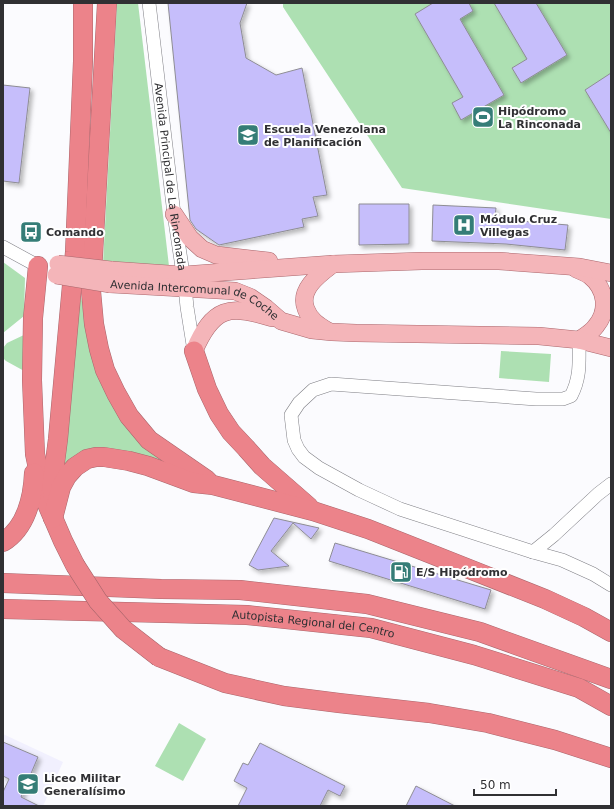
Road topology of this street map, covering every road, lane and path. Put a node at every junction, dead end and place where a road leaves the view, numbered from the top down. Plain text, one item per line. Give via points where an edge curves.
1 (83, 3) edge
2 (107, 3) edge
3 (149, 3) edge
4 (174, 214) junction
5 (3, 247) edge
6 (333, 264) junction
7 (38, 266) junction
8 (296, 266) junction
9 (570, 266) junction
10 (611, 273) edge
11 (184, 281) junction
12 (281, 321) junction
13 (332, 332) junction
14 (580, 340) junction
15 (611, 348) edge
16 (194, 351) junction
17 (35, 454) junction
18 (611, 484) edge
19 (213, 485) junction
20 (313, 511) junction
21 (54, 518) junction
22 (3, 542) edge
23 (533, 552) junction
24 (3, 583) edge
25 (611, 586) edge
26 (3, 609) edge
27 (611, 632) edge
28 (611, 679) edge
29 (611, 706) edge
30 (611, 758) edge

1 - 21 highway via 75,252 52,486
2 - 19 highway via 91,291 99,349 116,393 129,416 149,440
3 - 4 street, Avenida Principal de La Rinconada
4 - 8 main road via 190,238 202,249 216,255 275,261
4 - 11 street, Avenida Principal de La Rinconada
5 - 7 street
6 - 8 main road, Avenida Intercomunal de Coche
6 - 9 main road, Avenida Intercomunal de Coche via 499,261
6 - 13 main road via 313,281 304,298 304,306 312,320
7 - 11 main road, Avenida Intercomunal de Coche, bridge via 111,277
7 - 17 highway via 32,372
8 - 11 main road, Avenida Intercomunal de Coche
9 - 10 main road, Avenida Intercomunal de Coche
9 - 14 main road via 589,275 599,288 605,304 596,327
11 - 12 main road, Avenida Intercomunal de Coche via 235,291 250,297
11 - 16 street, Avenida Principal de La Rinconada
12 - 13 main road, Avenida Intercomunal de Coche via 312,330
12 - 16 main road via 256,312 228,311 212,320
13 - 14 main road, Avenida Intercomunal de Coche via 539,336
14 - 15 main road, Avenida Intercomunal de Coche
14 - 23 street via 575,388 571,396 562,399 331,384 313,390 291,415 294,440 298,449 304,457 320,468 400,510
16 - 20 highway via 206,389 230,432 262,466
17 - 21 highway via 44,496
17 - 22 highway via 34,483 28,508 19,527
18 - 23 street
19 - 20 highway
19 - 21 highway via 194,482 129,461 96,457 87,459 67,476 61,487
20 - 27 highway via 368,529 545,599
21 - 30 highway, bridge via 75,565 98,600 123,629 159,656 225,683 284,696 429,713 488,723
23 - 25 street via 562,560 593,574
24 - 28 highway via 240,590 367,604 480,632
26 - 29 highway, Autopista Regional del Centro via 247,615 372,628 474,655 579,688

